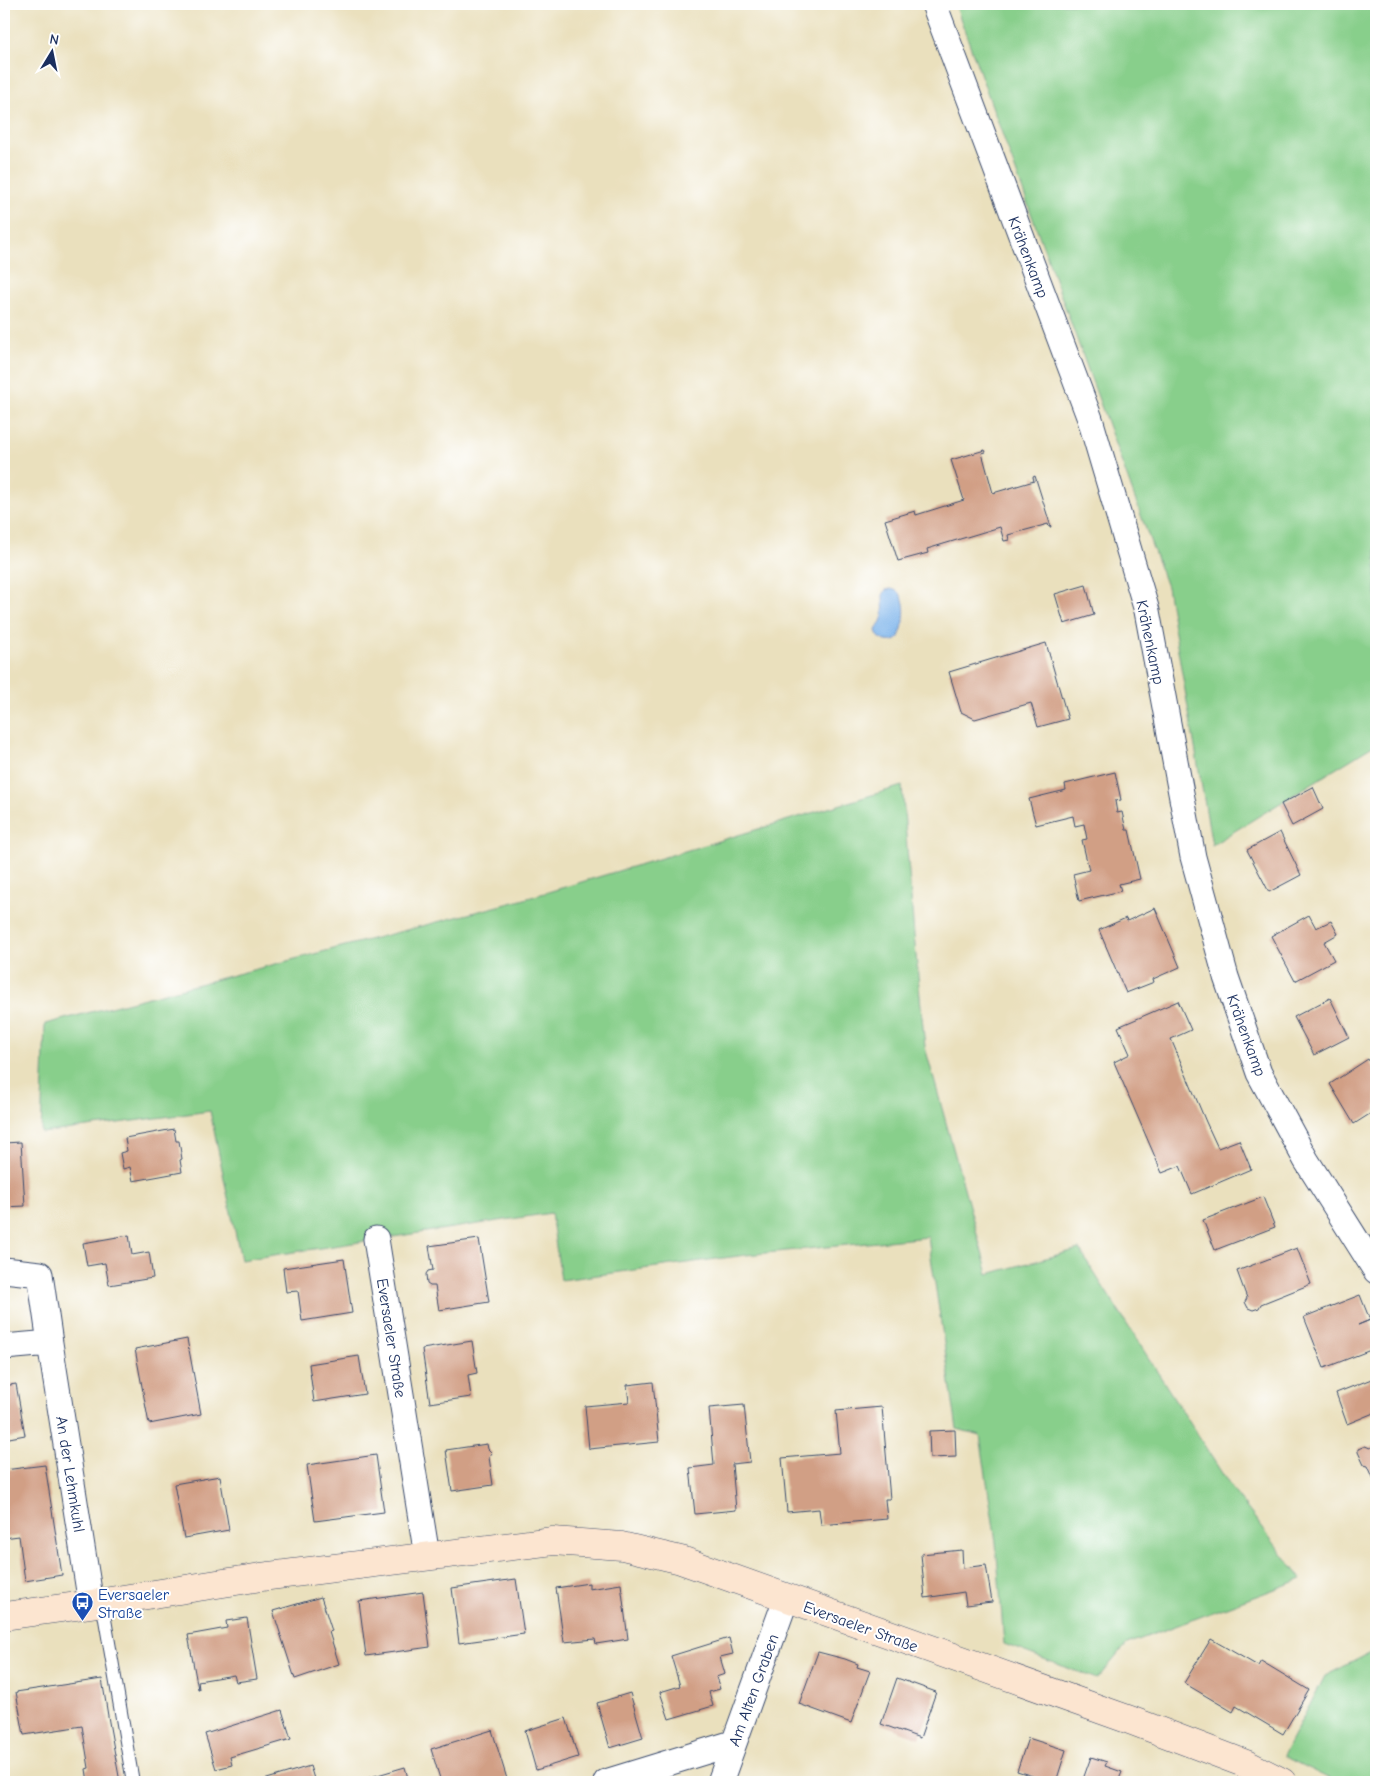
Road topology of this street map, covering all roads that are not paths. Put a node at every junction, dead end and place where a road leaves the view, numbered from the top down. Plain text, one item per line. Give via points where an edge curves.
1 (934, 4) edge
2 (376, 1239) dead end
3 (4, 1270) edge
4 (1376, 1271) edge
5 (50, 1343) junction
6 (4, 1346) edge
7 (427, 1556) junction
8 (786, 1599) junction
9 (97, 1603) junction
10 (4, 1616) edge
11 (733, 1743) junction
12 (133, 1782) edge
13 (606, 1782) edge
14 (720, 1782) edge
15 (1282, 1782) edge

1 - 4 street, Krähenkamp via 1090,419 1147,611 1192,857 1226,976 1259,1074 1306,1160
2 - 7 street, Eversaeler Straße
3 - 5 street, An der Lehmkuhl via 40,1274
5 - 6 street
5 - 9 street, An der Lehmkuhl
7 - 8 street, Eversaeler Straße via 553,1541 622,1546 681,1560
7 - 9 street, Eversaeler Straße via 261,1577
8 - 11 street, Am Alten Graben
8 - 15 street, Eversaeler Straße via 1130,1720 1246,1764
9 - 10 street, Eversaeler Straße
9 - 12 lane
11 - 13 street
11 - 14 street, Am Alten Graben

